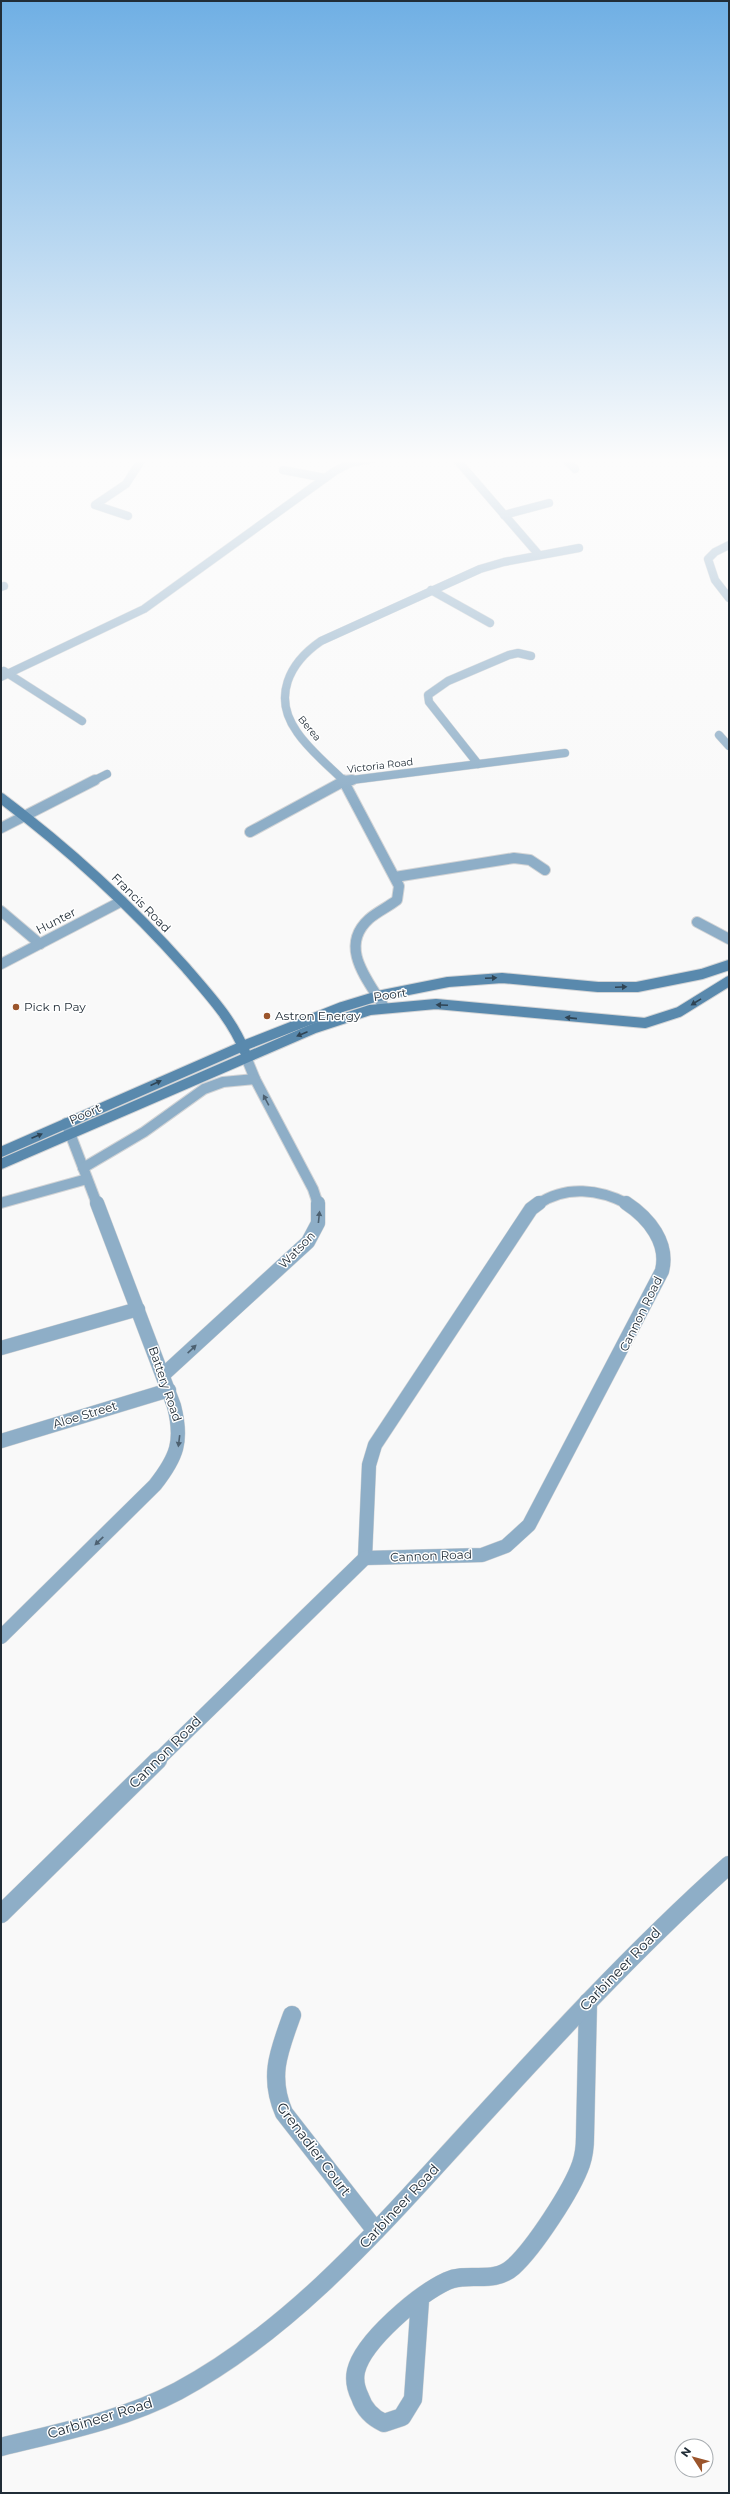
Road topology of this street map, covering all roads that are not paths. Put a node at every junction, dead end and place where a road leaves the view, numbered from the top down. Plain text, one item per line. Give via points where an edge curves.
1 (189, 575) edge
2 (466, 575) edge
3 (711, 575) edge
4 (431, 590) junction
5 (729, 598) edge
6 (490, 623) dead end
7 (531, 656) dead end
8 (3, 673) edge
9 (82, 721) dead end
10 (729, 734) edge
11 (729, 746) edge
12 (565, 753) dead end
13 (478, 764) junction
14 (108, 774) dead end
15 (344, 781) junction
16 (1, 798) edge
17 (23, 814) junction
18 (1, 820) edge
19 (1, 828) edge
20 (250, 832) dead end
21 (545, 870) dead end
22 (395, 877) junction
23 (122, 901) junction
24 (1, 911) edge
25 (697, 922) dead end
26 (729, 939) edge
27 (40, 944) junction
28 (1, 964) edge
29 (729, 965) edge
30 (729, 981) edge
31 (378, 996) junction
32 (384, 1007) junction
33 (244, 1051) junction
34 (255, 1078) junction
35 (68, 1129) junction
36 (1, 1152) edge
37 (1, 1164) edge
38 (83, 1168) junction
39 (87, 1179) junction
40 (1, 1202) edge
41 (138, 1309) junction
42 (1, 1348) edge
43 (163, 1375) junction
44 (168, 1390) junction
45 (1, 1441) edge
46 (365, 1558) junction
47 (1, 1637) edge
48 (729, 1865) edge
49 (1, 1914) edge
50 (588, 2002) junction
51 (292, 2015) dead end
52 (376, 2231) junction
53 (420, 2300) junction
54 (1, 2447) edge

1 - 8 street via 144,608 106,629
2 - 4 street, Berea
3 - 5 street
4 - 6 street
4 - 15 street, Berea via 321,640 305,652 291,670 285,695 288,719 297,733
7 - 13 street via 518,653 509,655 448,682 428,695 429,702
8 - 9 street
10 - 11 street via 719,735
12 - 13 street, Victoria Road
13 - 15 street, Victoria Road
14 - 17 street
15 - 20 street, Victoria Road
15 - 22 street, Berea
16 - 17 street, Francis Road
17 - 18 street
17 - 19 street
17 - 23 street, Francis Road via 66,848
21 - 22 street via 530,860 514,858
22 - 31 street, Berea via 400,890 397,900 366,921 355,936 353,944 354,956
23 - 27 street, Hunter
23 - 33 street, Francis Road via 207,992 231,1023
24 - 27 street
25 - 26 street
27 - 28 street, Hunter
31 -> 29 street, Poort via 448,982 502,978 598,987 637,987 694,976
30 -> 32 street, Poort via 679,1012 645,1023 448,1005
31 - 32 street, Berea
31 - 33 street, Poort via 332,1010
32 -> 33 street, Poort
33 - 34 street, Watson
33 - 35 street, Poort
34 - 38 street via 223,1082 204,1089 144,1132
43 -> 34 street, Watson via 299,1250 318,1228 320,1207 313,1189
36 -> 35 street, Poort
35 - 37 street, Poort
35 - 38 street, Battery Road
38 - 39 street, Battery Road
39 - 40 street
39 - 41 street, Battery Road
41 - 42 street
41 - 43 street, Battery Road
43 - 44 street, Battery Road
44 - 45 street, Aloe Street
44 -> 47 street, Battery Road via 179,1424 180,1436 176,1456 166,1473
46 - 46 street, Cannon Road via 369,1465 375,1445 531,1209 555,1193 592,1190 612,1196 640,1214 662,1244 664,1261 661,1276 648,1306 527,1529 510,1545 496,1552
46 - 49 street, Cannon Road
48 - 50 street, Carbineer Road via 649,1937
50 - 52 street, Carbineer Road
50 - 53 street via 584,2142 578,2172 531,2245 513,2267 486,2279 449,2280
51 - 52 street, Grenadier Court via 276,2063 276,2096 284,2113
52 - 54 street, Carbineer Road via 327,2282 272,2327 179,2391 148,2406
53 - 53 street via 375,2337 359,2363 356,2381 359,2398 368,2412 384,2423 402,2417 413,2399

